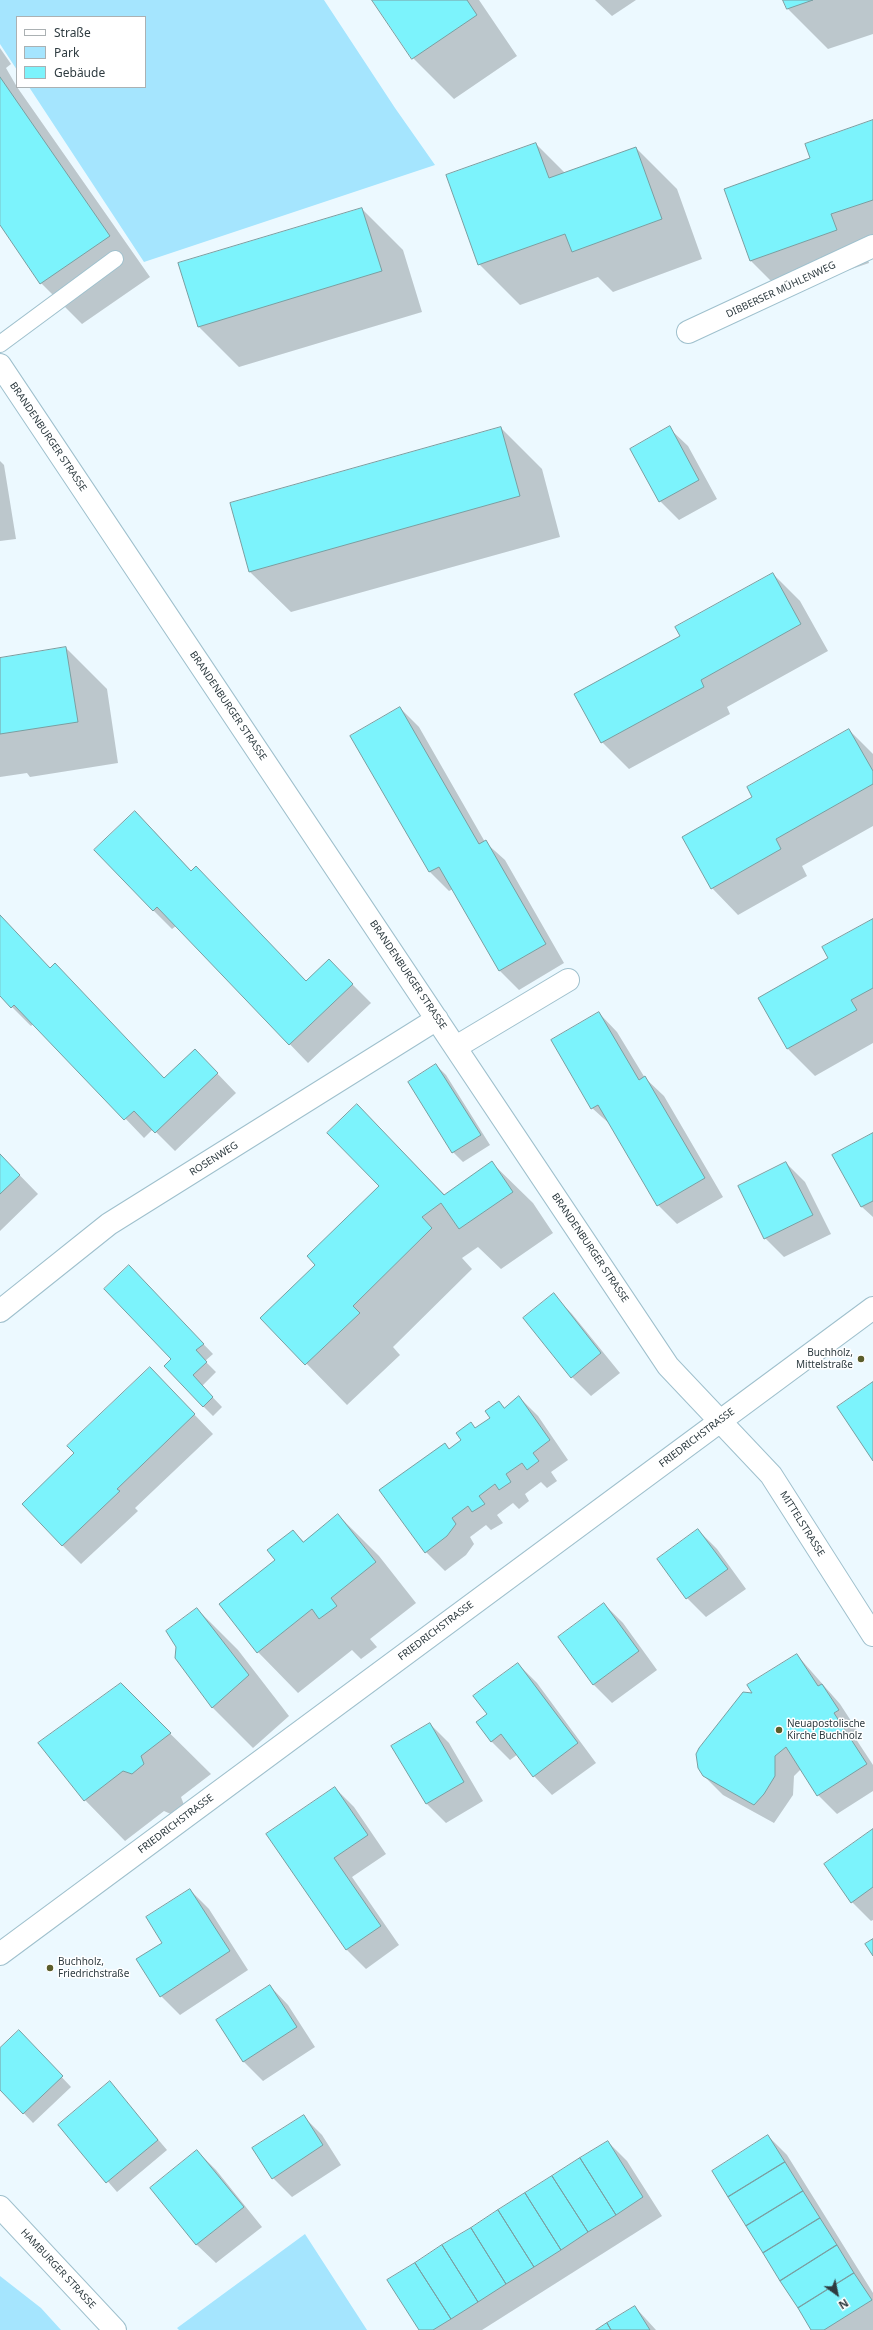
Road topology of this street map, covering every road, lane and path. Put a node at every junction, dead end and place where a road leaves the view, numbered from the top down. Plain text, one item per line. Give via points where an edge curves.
1 (873, 246) edge
2 (115, 259) dead end
3 (688, 332) dead end
4 (0, 344) edge
5 (0, 365) edge
6 (568, 980) dead end
7 (437, 1019) junction
8 (456, 1047) junction
9 (873, 1308) edge
10 (0, 1311) edge
11 (721, 1421) junction
12 (873, 1635) edge
13 (0, 1954) edge
14 (0, 2207) edge
15 (115, 2330) edge

1 - 3 street, DIBBERSER MÜHLENWEG
2 - 4 lane
5 - 7 street, BRANDENBURGER STRASSE
6 - 8 street
7 - 8 street, BRANDENBURGER STRASSE
7 - 10 street, ROSENWEG via 109,1224
8 - 11 street, BRANDENBURGER STRASSE via 668,1366
9 - 11 street, FRIEDRICHSTRASSE
11 - 12 street, MITTELSTRASSE via 771,1475
11 - 13 street, FRIEDRICHSTRASSE
14 - 15 street, HAMBURGER STRASSE

